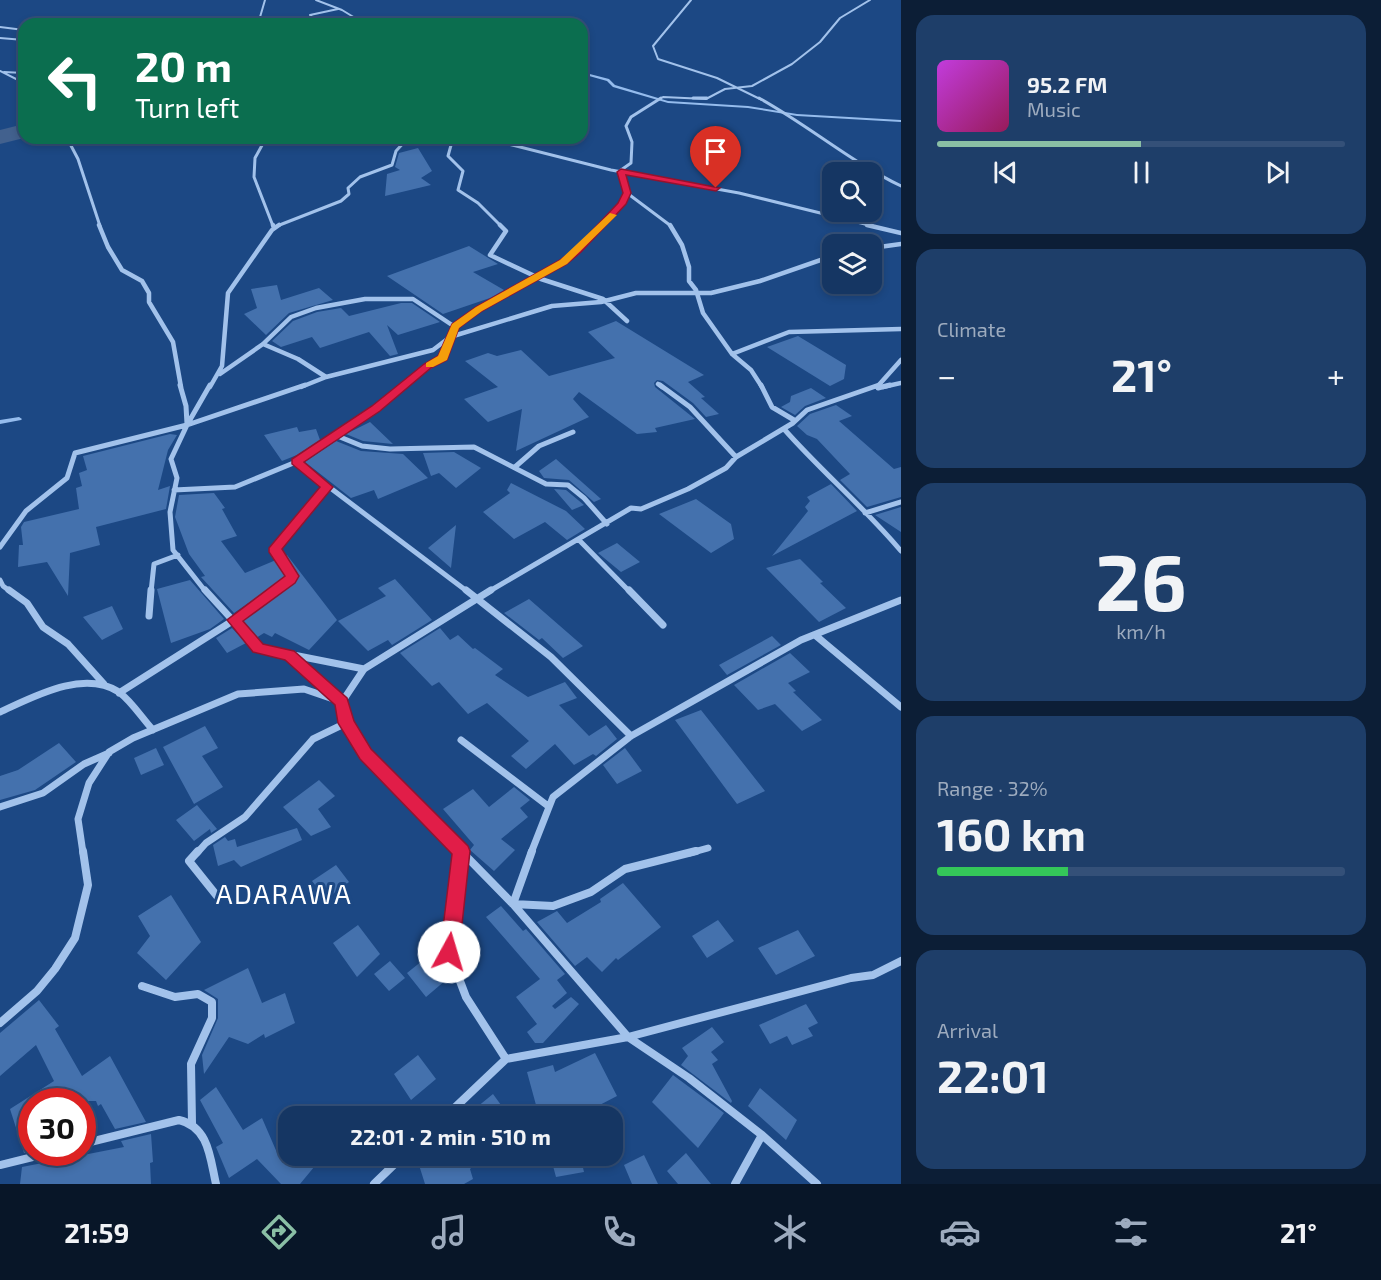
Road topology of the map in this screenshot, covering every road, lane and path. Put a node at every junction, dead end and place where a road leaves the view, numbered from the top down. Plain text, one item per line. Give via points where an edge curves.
1 (265, 0) edge
2 (316, 0) edge
3 (691, 0) edge
4 (870, 0) edge
5 (338, 9) junction
6 (260, 18) edge
7 (313, 18) edge
8 (354, 18) edge
9 (0, 27) edge
10 (18, 29) edge
11 (0, 38) edge
12 (18, 40) edge
13 (1, 71) edge
14 (18, 72) edge
15 (18, 79) edge
16 (740, 89) junction
17 (70, 144) edge
18 (263, 144) edge
19 (403, 144) edge
20 (451, 144) edge
21 (508, 144) edge
22 (621, 172) junction
23 (901, 186) edge
24 (627, 193) junction
25 (273, 228) junction
26 (901, 233) edge
27 (901, 243) edge
28 (882, 246) edge
29 (822, 259) edge
30 (537, 277) junction
31 (697, 293) junction
32 (605, 301) junction
33 (627, 321) dead end
34 (455, 327) junction
35 (901, 329) edge
36 (450, 337) junction
37 (263, 344) junction
38 (732, 354) junction
39 (901, 360) edge
40 (217, 376) junction
41 (326, 377) junction
42 (901, 383) edge
43 (658, 384) dead end
44 (877, 388) junction
45 (794, 420) junction
46 (187, 424) junction
47 (784, 429) junction
48 (573, 432) dead end
49 (335, 435) junction
50 (736, 458) junction
51 (296, 462) junction
52 (515, 467) junction
53 (327, 487) junction
54 (174, 490) junction
55 (901, 502) edge
56 (865, 513) junction
57 (607, 524) junction
58 (9, 534) junction
59 (0, 537) edge
60 (579, 540) junction
61 (0, 547) edge
62 (901, 551) edge
63 (178, 555) junction
64 (0, 580) edge
65 (476, 599) junction
66 (901, 600) edge
67 (149, 616) dead end
68 (234, 620) junction
69 (663, 625) dead end
70 (815, 635) junction
71 (289, 655) junction
72 (364, 669) junction
73 (105, 685) junction
74 (119, 693) junction
75 (342, 702) junction
76 (901, 707) edge
77 (0, 712) edge
78 (346, 723) junction
79 (153, 730) junction
80 (631, 736) junction
81 (461, 740) dead end
82 (109, 752) junction
83 (548, 806) junction
84 (0, 807) edge
85 (708, 848) dead end
86 (461, 851) junction
87 (217, 896) dead end
88 (513, 904) junction
89 (901, 961) edge
90 (142, 986) dead end
91 (0, 1023) edge
92 (628, 1037) junction
93 (506, 1059) junction
94 (457, 1106) edge
95 (192, 1123) junction
96 (762, 1135) junction
97 (96, 1141) edge
98 (18, 1161) edge
99 (0, 1166) edge
100 (393, 1166) edge
101 (216, 1184) edge
102 (374, 1184) edge
103 (735, 1184) edge
104 (817, 1184) edge

1 - 6 street
2 - 5 street
3 - 16 street via 653,46 658,59 675,62
4 - 16 street via 840,18 820,42 792,64
5 - 7 street via 310,15
5 - 8 street
9 - 10 street
11 - 12 street
13 - 14 street
13 - 15 street
16 - 22 street via 725,89 706,99 663,97 643,108 626,126 632,142 631,163
16 - 23 street via 813,130 880,177
17 - 46 street via 108,248 122,270 142,281 149,302 173,342
18 - 25 street via 255,158 254,177
19 - 25 street via 392,165 360,177 339,203
20 - 30 street via 448,156 463,171 458,190 478,203 506,231 490,255
21 - 22 street
22 - 24 street
22 - 26 street via 739,193
24 - 30 street via 606,223 578,250
24 - 31 street via 672,227 682,245 689,281
25 - 40 street via 228,293 222,366
27 - 28 street
29 - 31 street via 760,281
30 - 32 street
30 - 34 street
31 - 32 street via 636,293
31 - 38 street via 703,313
32 - 33 street
32 - 36 street via 552,306
34 - 36 street
34 - 37 street via 413,298 365,299 291,317
35 - 38 street via 789,332
36 - 41 street via 433,350
36 - 49 street via 443,357
37 - 40 street
37 - 41 street
38 - 45 street via 751,370 772,407
39 - 44 street
40 - 46 street
41 - 46 street
42 - 44 street
43 - 50 street via 690,407
44 - 45 street via 816,408
45 - 47 street
46 - 54 street via 171,459 177,478
46 - 58 street via 75,453 67,478 26,510
47 - 50 street
47 - 56 street
48 - 52 street via 539,446
49 - 51 street
49 - 52 street via 362,446 390,449 474,447
50 - 57 street via 688,489 641,509 631,508
51 - 53 street
51 - 54 street via 235,487
52 - 57 street via 546,484 568,485
53 - 65 street
53 - 68 street via 276,548 292,573 290,580
54 - 63 street via 170,512 173,550
55 - 56 street
56 - 62 street
57 - 60 street
58 - 59 street
58 - 61 street
60 - 65 street
60 - 69 street
63 - 67 street via 154,564
63 - 68 street
64 - 73 street
65 - 72 street
65 - 80 street via 551,657
66 - 70 street
68 - 71 street via 258,648
68 - 74 street
70 - 76 street
70 - 80 street
71 - 72 street
71 - 75 street
72 - 75 street
73 - 74 street
73 - 77 street via 57,689
74 - 79 street
75 - 78 street
75 - 79 street via 304,689 238,694
78 - 86 street via 366,754
78 - 87 street via 313,739 245,817 206,843 189,861
79 - 82 street
80 - 83 street via 561,791
81 - 83 street
82 - 84 street via 84,764 43,794
82 - 91 street via 89,783 78,819 88,885 75,938 37,991
83 - 88 street
85 - 88 street via 625,869 591,892 553,906
86 - 88 street
86 - 93 street via 449,952 466,998
88 - 92 street
89 - 92 street via 873,975
90 - 95 street via 175,998 198,994 212,1002 212,1018 191,1064
92 - 93 street
92 - 96 street
93 - 94 street
95 - 97 street via 179,1120
95 - 101 street via 205,1140
96 - 103 street
96 - 104 street
98 - 99 street
100 - 102 street

